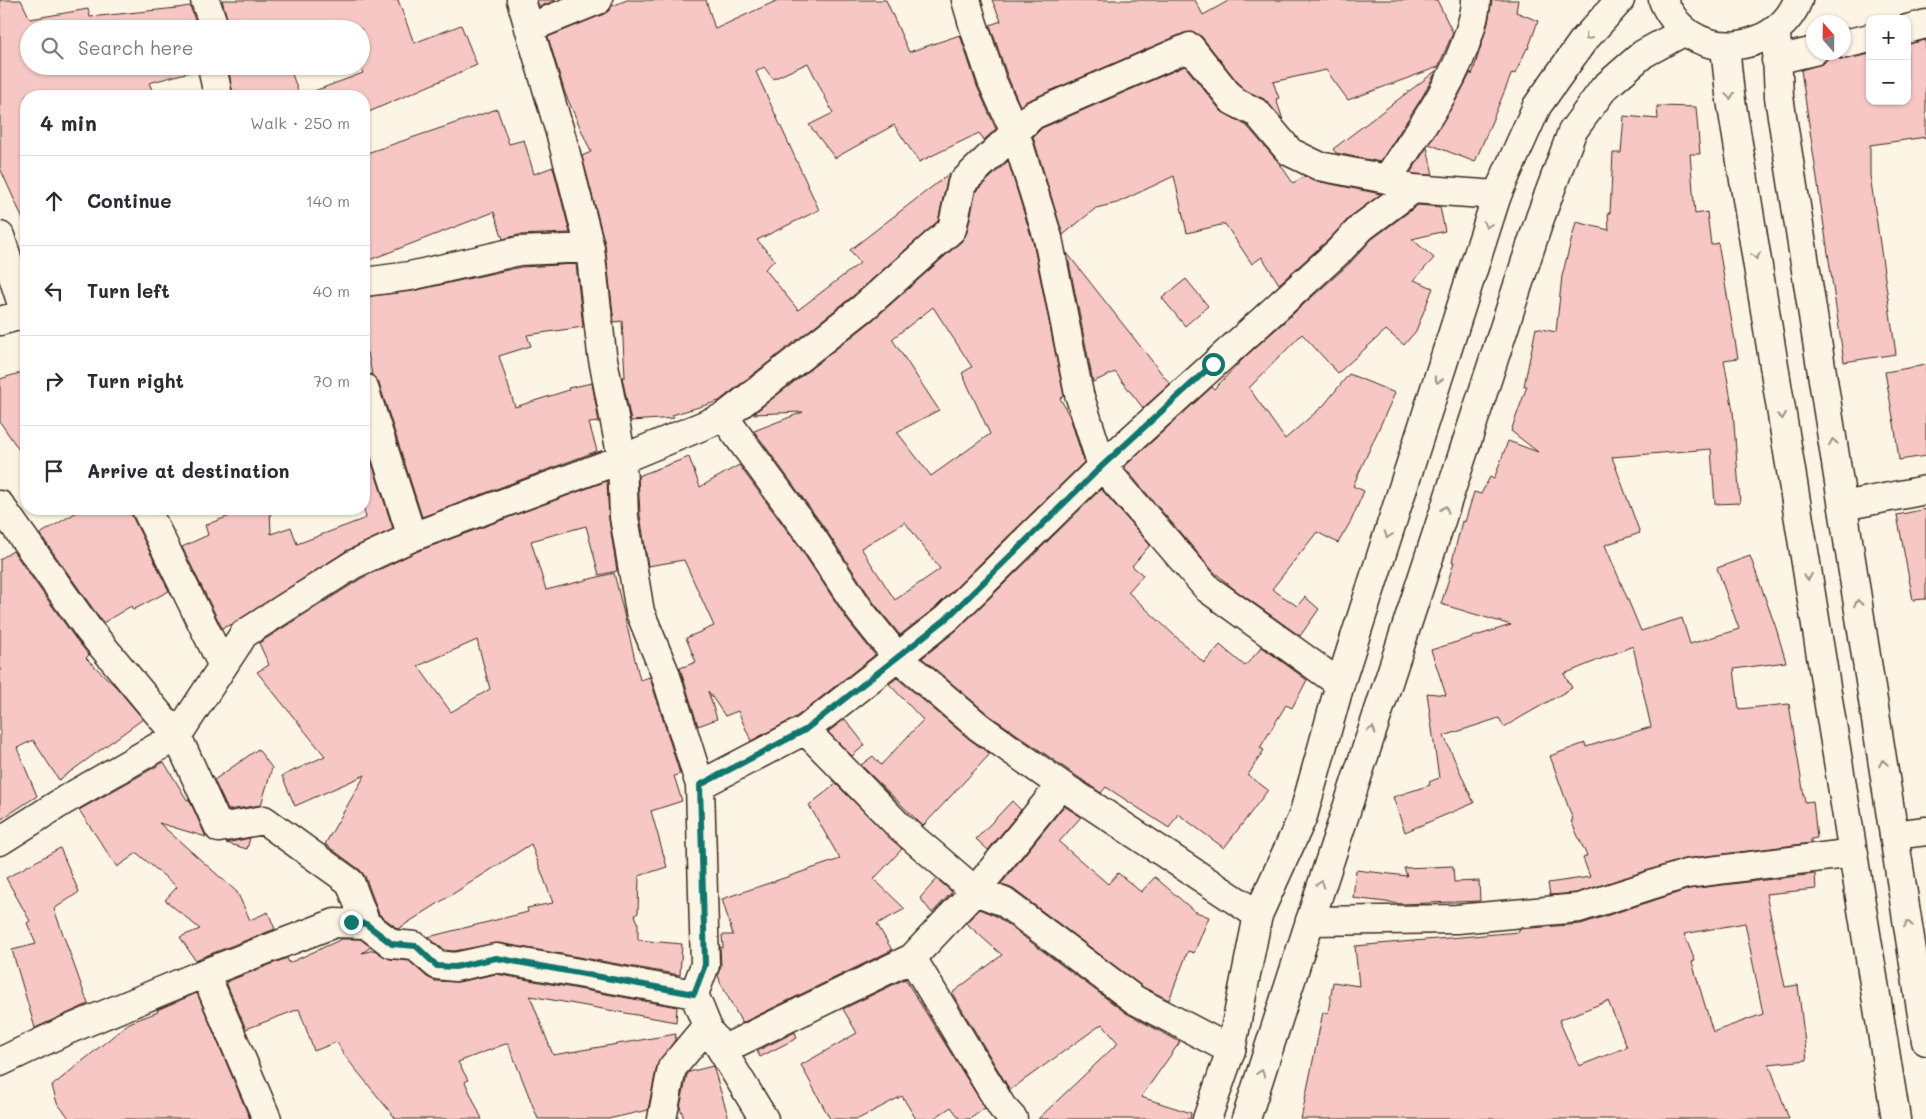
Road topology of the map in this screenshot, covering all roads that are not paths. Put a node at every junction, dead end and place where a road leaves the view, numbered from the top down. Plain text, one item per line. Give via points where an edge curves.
1 (204, 0) edge
2 (521, 0) edge
3 (598, 0) edge
4 (966, 0) edge
5 (1476, 0) edge
6 (1620, 0) edge
7 (1663, 0) edge
8 (1798, 0) edge
9 (212, 20) edge
10 (1926, 24) edge
11 (529, 28) junction
12 (1911, 28) edge
13 (1685, 31) junction
14 (1776, 31) junction
15 (1866, 39) edge
16 (1851, 42) edge
17 (1725, 47) junction
18 (1806, 53) edge
19 (1776, 60) junction
20 (214, 75) edge
21 (217, 90) edge
22 (1015, 132) junction
23 (1387, 179) junction
24 (1413, 189) junction
25 (1497, 195) junction
26 (0, 236) edge
27 (590, 248) junction
28 (370, 281) edge
29 (17, 317) edge
30 (370, 407) edge
31 (724, 416) junction
32 (622, 460) junction
33 (1102, 466) junction
34 (1926, 490) edge
35 (0, 505) edge
36 (1844, 506) junction
37 (149, 515) edge
38 (412, 537) junction
39 (898, 658) junction
40 (223, 666) junction
41 (1340, 684) junction
42 (805, 730) junction
43 (177, 736) junction
44 (700, 785) junction
45 (1061, 785) junction
46 (1926, 831) edge
47 (1894, 835) junction
48 (0, 841) edge
49 (1854, 853) junction
50 (975, 891) junction
51 (1258, 915) junction
52 (1310, 921) junction
53 (366, 924) junction
54 (912, 958) junction
55 (206, 973) junction
56 (694, 994) junction
57 (707, 1026) junction
58 (1926, 1041) edge
59 (722, 1050) junction
60 (1231, 1050) junction
61 (0, 1062) edge
62 (268, 1119) edge
63 (662, 1119) edge
64 (764, 1119) edge
65 (1013, 1119) edge
66 (1208, 1119) edge
67 (1246, 1119) edge
68 (1896, 1119) edge

1 - 9 street
2 - 11 street
3 - 11 street
4 - 22 street via 992,81
5 - 23 street via 1463,55 1438,101
6 -> 25 street via 1583,41 1537,106
7 - 13 street via 1666,9
8 - 14 street via 1789,18
10 - 12 street
11 - 27 street
13 - 17 street via 1699,40
52 -> 13 street via 1534,236 1572,132 1604,88 1644,54
14 - 17 street via 1758,41
14 - 19 street
15 - 16 street
17 -> 49 street
18 - 19 street
36 -> 19 street via 1779,97
20 - 21 street
22 - 23 street via 1033,115 1190,47 1233,101 1257,112 1290,152 1319,166
22 - 31 street via 962,184 952,229 863,308
22 - 33 street via 1048,238 1080,394
23 - 24 street
24 - 25 street
24 - 33 street via 1362,228
25 -> 41 street
26 - 29 street
27 - 28 street via 519,252 410,276
27 - 32 street via 602,354
30 - 38 street
31 - 32 street
31 - 39 street via 861,612
32 - 38 street
32 - 44 street via 624,517 640,612 665,672
33 - 39 street via 946,619
33 - 41 street via 1208,589
34 - 36 street
35 - 43 street via 88,630
47 -> 36 street
37 - 40 street
38 - 40 street via 354,564 244,634
39 - 42 street
39 - 45 street via 979,727
40 - 43 street
41 - 51 street via 1303,816
42 - 44 street
42 - 50 street via 899,826
43 - 48 street
43 - 53 street via 219,828 264,820 350,882
44 - 56 street via 705,965
45 - 50 street
45 - 51 street
46 - 47 street
58 -> 47 street
49 - 52 street via 1686,874 1579,908 1457,919
49 - 68 street
50 - 54 street
50 - 60 street via 1004,902 1135,1000
51 - 60 street
67 -> 52 street
53 - 55 street via 335,923
53 - 56 street via 392,944 416,946 437,966 455,967 496,958
54 - 59 street
54 - 65 street via 1002,1107
55 - 61 street via 65,1031
55 - 62 street
56 - 57 street
57 - 59 street
57 - 63 street via 672,1068
59 - 64 street
60 - 66 street

